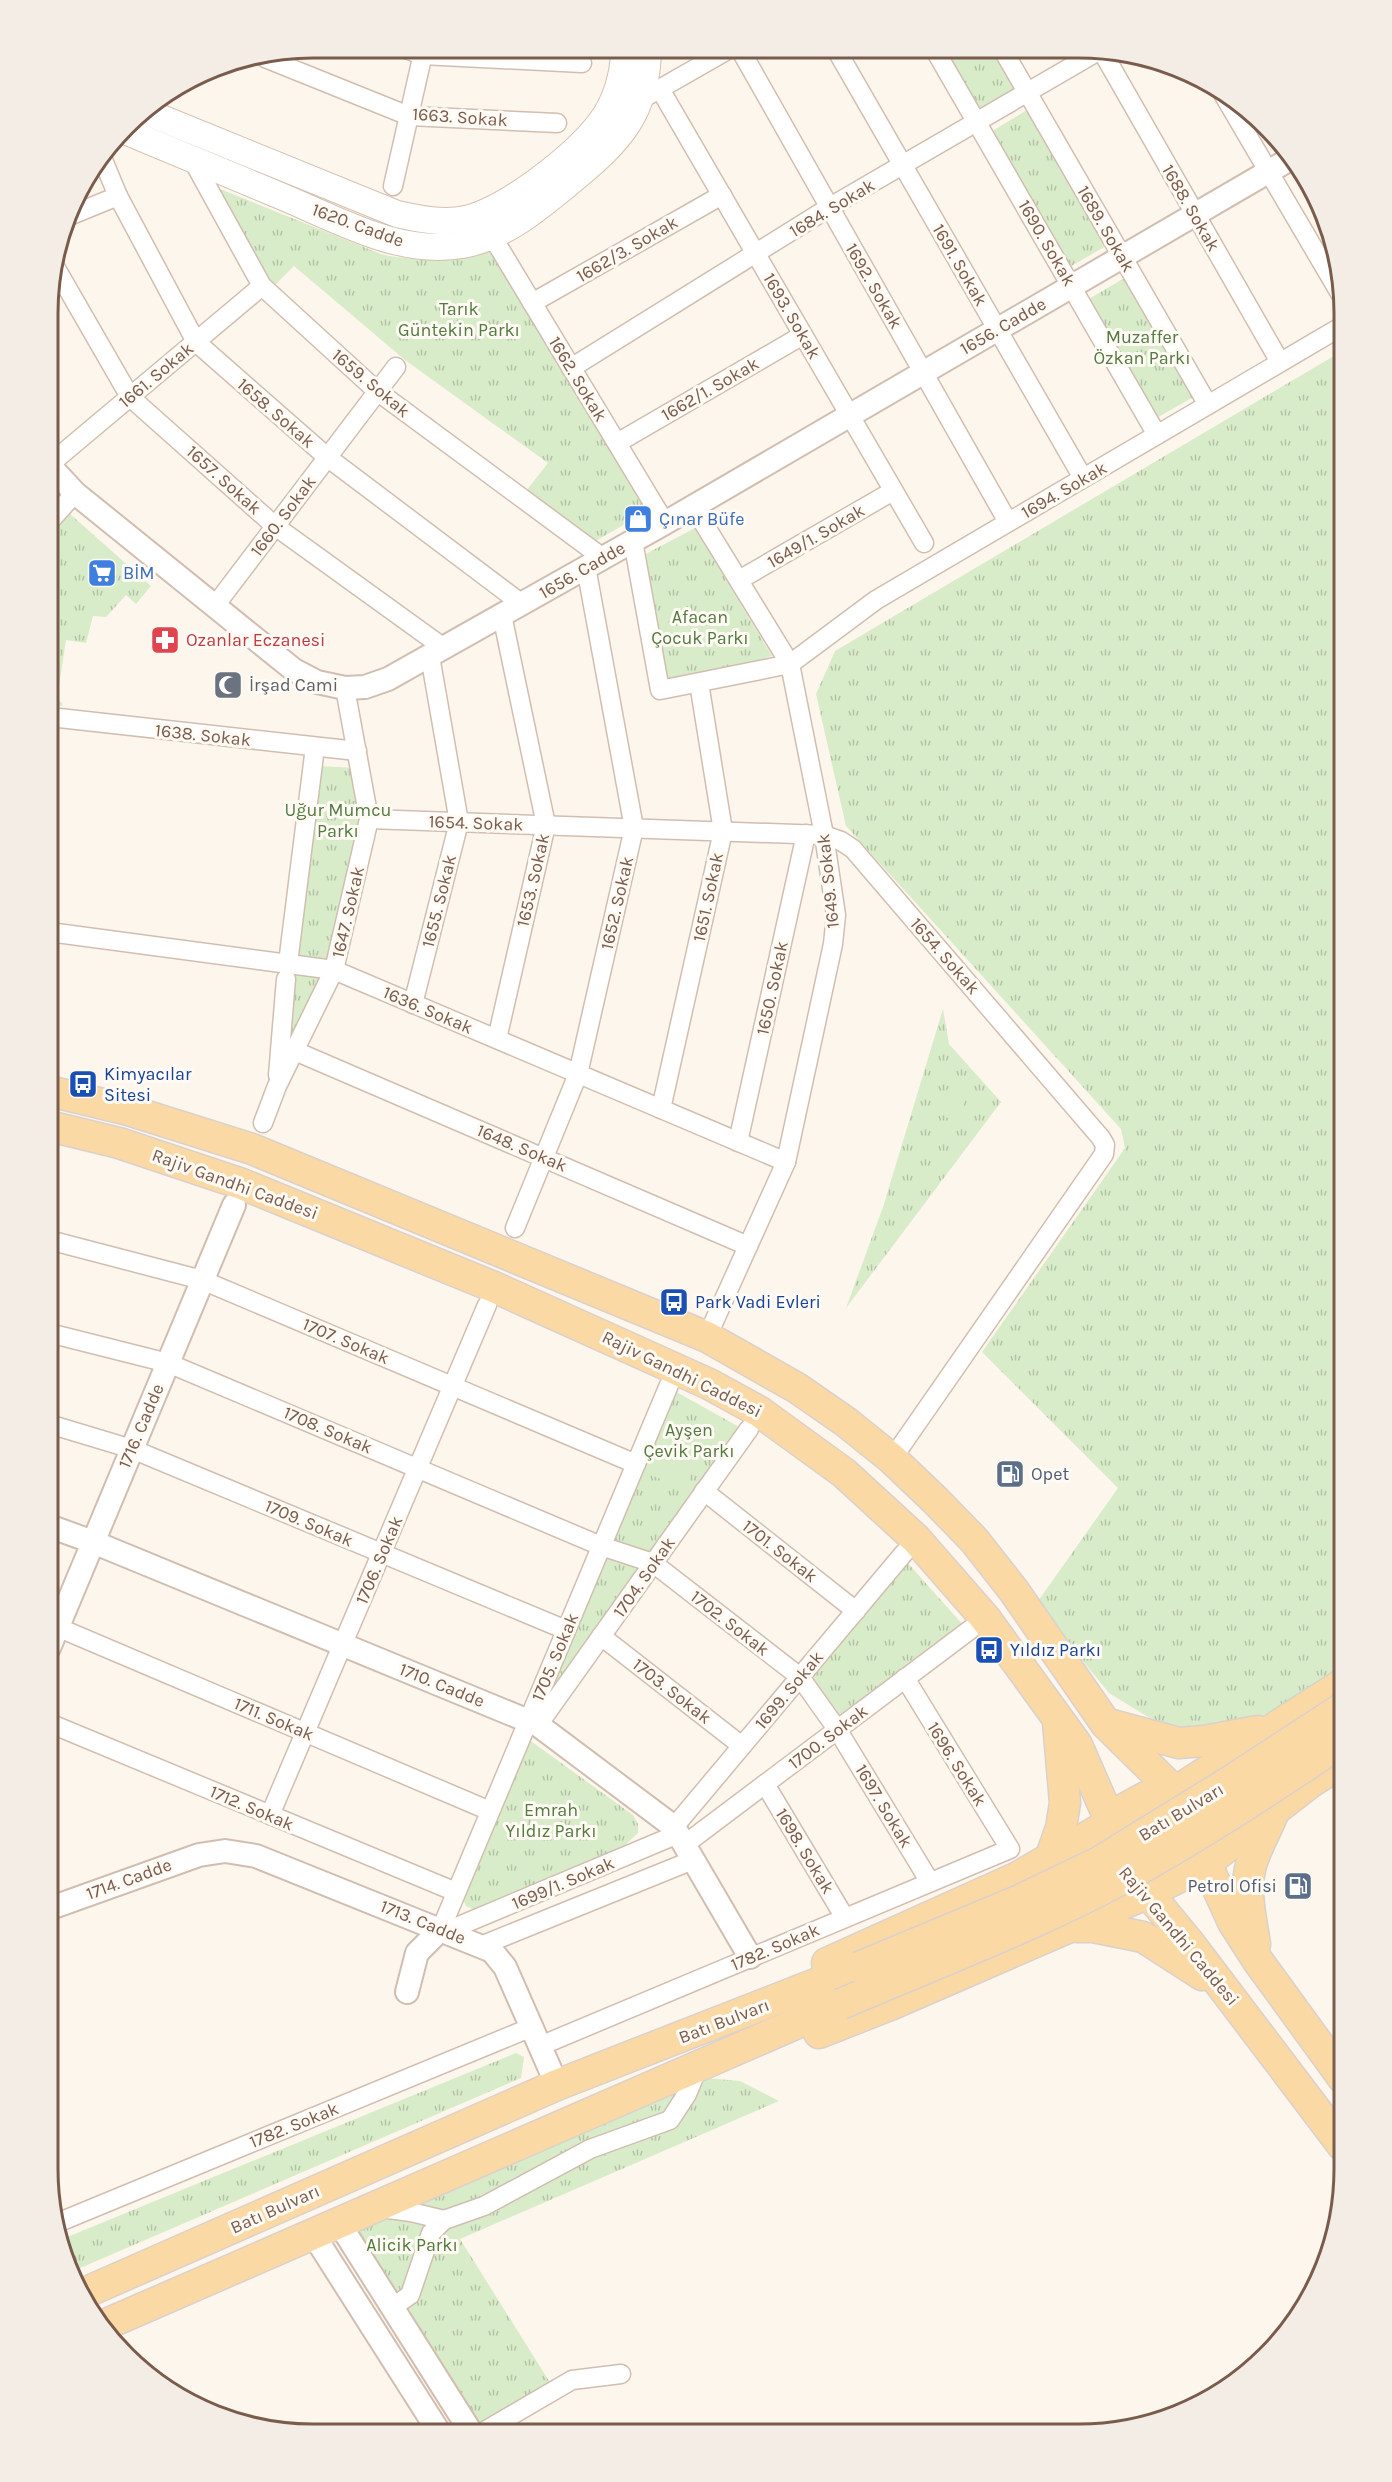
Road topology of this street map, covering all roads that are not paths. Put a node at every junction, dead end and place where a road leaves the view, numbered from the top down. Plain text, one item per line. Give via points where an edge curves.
1 (416, 58) edge
2 (513, 58) edge
3 (623, 58) edge
4 (647, 58) edge
5 (714, 58) edge
6 (745, 58) edge
7 (841, 58) edge
8 (940, 58) edge
9 (1007, 58) edge
10 (1086, 58) edge
11 (1106, 60) edge
12 (274, 62) edge
13 (582, 63) dead end
14 (1027, 92) junction
15 (650, 95) junction
16 (1233, 110) edge
17 (153, 115) edge
18 (409, 116) junction
19 (977, 122) junction
20 (557, 123) dead end
21 (132, 134) edge
22 (192, 159) junction
23 (1284, 162) edge
24 (902, 165) junction
25 (105, 166) edge
26 (1269, 171) junction
27 (393, 186) dead end
28 (722, 195) junction
29 (118, 196) junction
30 (830, 207) junction
31 (80, 211) edge
32 (1195, 214) junction
33 (492, 236) junction
34 (756, 254) junction
35 (1122, 256) junction
36 (1331, 277) edge
37 (61, 278) edge
38 (262, 286) junction
39 (1071, 286) junction
40 (532, 303) junction
41 (997, 329) junction
42 (1334, 331) edge
43 (803, 335) junction
44 (196, 342) junction
45 (1281, 362) junction
46 (396, 367) dead end
47 (571, 368) junction
48 (923, 372) junction
49 (377, 391) junction
50 (130, 397) junction
51 (1208, 405) junction
52 (849, 415) junction
53 (1157, 435) junction
54 (616, 443) junction
55 (58, 458) edge
56 (327, 458) junction
57 (1083, 478) junction
58 (65, 490) edge
59 (893, 490) junction
60 (58, 504) edge
61 (693, 506) junction
62 (1008, 522) junction
63 (664, 523) junction
64 (275, 526) junction
65 (633, 541) junction
66 (924, 543) dead end
67 (595, 562) junction
68 (739, 580) junction
69 (522, 604) junction
70 (214, 607) junction
71 (502, 615) junction
72 (437, 652) junction
73 (790, 664) junction
74 (699, 683) junction
75 (345, 688) junction
76 (58, 718) edge
77 (315, 747) junction
78 (357, 751) junction
79 (369, 819) junction
80 (459, 822) junction
81 (546, 825) junction
82 (634, 828) junction
83 (723, 831) junction
84 (815, 835) junction
85 (58, 933) edge
86 (334, 970) junction
87 (287, 971) junction
88 (413, 1004) junction
89 (496, 1039) junction
90 (295, 1051) junction
91 (578, 1074) junction
92 (277, 1086) junction
93 (58, 1093) edge
94 (661, 1110) junction
95 (263, 1123) dead end
96 (58, 1128) edge
97 (738, 1142) junction
98 (544, 1158) junction
99 (786, 1162) junction
100 (234, 1204) dead end
101 (515, 1228) dead end
102 (58, 1242) edge
103 (748, 1246) junction
104 (202, 1280) junction
105 (487, 1305) dead end
106 (58, 1335) edge
107 (707, 1337) junction
108 (168, 1363) junction
109 (669, 1385) dead end
110 (452, 1386) junction
111 (58, 1428) edge
112 (749, 1428) dead end
113 (132, 1449) junction
114 (891, 1459) junction
115 (636, 1464) junction
116 (417, 1468) junction
117 (704, 1491) junction
118 (58, 1529) edge
119 (93, 1542) junction
120 (601, 1546) junction
121 (382, 1553) junction
122 (904, 1553) dead end
123 (653, 1563) junction
124 (856, 1611) junction
125 (58, 1626) edge
126 (566, 1629) junction
127 (971, 1629) dead end
128 (601, 1636) junction
129 (58, 1640) edge
130 (343, 1644) junction
131 (800, 1677) junction
132 (905, 1678) junction
133 (1334, 1689) edge
134 (1334, 1714) edge
135 (1058, 1719) junction
136 (533, 1722) junction
137 (1106, 1724) junction
138 (58, 1727) edge
139 (1275, 1727) junction
140 (837, 1729) junction
141 (306, 1733) junction
142 (742, 1746) junction
143 (1334, 1746) edge
144 (1334, 1767) edge
145 (765, 1784) junction
146 (1175, 1792) junction
147 (490, 1811) junction
148 (1274, 1812) junction
149 (270, 1815) junction
150 (1111, 1822) junction
151 (682, 1841) junction
152 (1010, 1849) joint
153 (211, 1852) joint
154 (1050, 1859) junction
155 (1206, 1863) junction
156 (930, 1882) junction
157 (456, 1892) junction
158 (1148, 1893) junction
159 (58, 1905) edge
160 (845, 1918) junction
161 (1068, 1927) junction
162 (444, 1930) junction
163 (483, 1946) junction
164 (750, 1958) junction
165 (1258, 1961) junction
166 (1220, 1983) junction
167 (407, 1992) dead end
168 (689, 2034) junction
169 (536, 2036) junction
170 (1334, 2066) edge
171 (694, 2077) junction
172 (656, 2084) junction
173 (558, 2085) junction
174 (1334, 2134) edge
175 (533, 2137) junction
176 (550, 2170) junction
177 (374, 2207) junction
178 (64, 2220) edge
179 (444, 2220) junction
180 (326, 2228) junction
181 (90, 2290) edge
182 (393, 2307) junction
183 (110, 2323) edge
184 (621, 2374) dead end
185 (435, 2424) edge
186 (466, 2424) edge
187 (497, 2424) edge

1 - 18 street
2 - 13 street
3 - 17 main road, 1620. Cadde via 618,85 600,123 510,200 463,220 397,214
4 - 15 main road, 1620. Cadde
5 - 15 street
6 - 30 street, 1692. Sokak
7 - 24 street, 1691. Sokak
8 - 19 street, 1690. Sokak
9 - 14 street, 1689. Sokak
10 - 14 street, 1684. Sokak
11 - 32 street, 1688. Sokak
12 - 18 street, 1663. Sokak
14 - 19 street, 1684. Sokak
14 - 35 street, 1689. Sokak
15 - 28 street, 1693. Sokak
15 - 33 main road, 1620. Cadde via 614,144 592,164 518,222
16 - 26 street
18 - 20 street, 1663. Sokak
18 - 27 street
19 - 24 street, 1684. Sokak
19 - 39 street, 1690. Sokak
21 - 22 main road, 1620. Cadde
22 - 33 main road, 1620. Cadde via 397,242 434,248 464,245
22 - 38 street, 1659. Sokak
23 - 26 street, 1656. Cadde
24 - 30 street, 1684. Sokak
24 - 41 street, 1691. Sokak
25 - 29 street, 1658. Sokak
26 - 32 street, 1656. Cadde
26 - 36 street
28 - 34 street, 1693. Sokak
28 - 40 street, 1662/3. Sokak
29 - 31 street
29 - 44 street, 1658. Sokak
30 - 34 street, 1684. Sokak
30 - 48 street, 1692. Sokak
32 - 35 street, 1656. Cadde
32 - 45 street, 1688. Sokak
33 - 40 street, 1662. Sokak
34 - 43 street, 1693. Sokak
34 - 47 street, 1684. Sokak
35 - 39 street, 1656. Cadde
35 - 51 street, 1689. Sokak
37 - 50 street, 1657. Sokak
38 - 44 street, 1661. Sokak
38 - 49 street, 1659. Sokak
39 - 41 street, 1656. Cadde
39 - 53 street, 1690. Sokak
40 - 47 street, 1662. Sokak
41 - 48 street, 1656. Cadde
41 - 57 street, 1691. Sokak
42 - 45 street, 1694. Sokak
43 - 52 street, 1693. Sokak
43 - 54 street, 1662/1. Sokak
44 - 50 street, 1661. Sokak
44 - 56 street, 1658. Sokak
45 - 51 street, 1694. Sokak
46 - 49 street, 1660. Sokak
47 - 54 street, 1662. Sokak
48 - 52 street, 1656. Cadde
48 - 62 street, 1692. Sokak
49 - 56 street, 1660. Sokak
49 - 67 street, 1659. Sokak
50 - 55 street, 1661. Sokak
50 - 64 street, 1657. Sokak
51 - 53 street, 1694. Sokak
52 - 59 street, 1693. Sokak
52 - 61 street, 1656. Cadde
53 - 57 street, 1694. Sokak
54 - 63 street, 1662. Sokak
56 - 64 street, 1660. Sokak
56 - 69 street, 1658. Sokak
57 - 62 street, 1694. Sokak
58 - 60 street
58 - 70 street, 1656. Cadde
59 - 66 street, 1693. Sokak
59 - 68 street, 1649/1. Sokak
61 - 63 street, 1656. Cadde
61 - 68 street, 1649. Sokak
62 - 73 street, 1694. Sokak via 876,600
63 - 65 street, 1656. Cadde
64 - 70 street, 1660. Sokak
64 - 72 street, 1657. Sokak
65 - 67 street, 1656. Cadde
65 - 74 street via 658,686 664,690
67 - 69 street, 1656. Cadde
67 - 82 street, 1652. Sokak
68 - 73 street, 1649. Sokak
69 - 71 street, 1656. Cadde
70 - 75 street, 1656. Cadde via 294,670 317,682
71 - 72 street, 1656. Cadde
71 - 81 street, 1653. Sokak
72 - 75 street, 1656. Cadde via 377,684
72 - 80 street, 1655. Sokak
73 - 74 street
73 - 84 street, 1649. Sokak
74 - 83 street, 1651. Sokak
75 - 78 street, 1647. Sokak
76 - 77 street, 1638. Sokak
77 - 78 street, 1638. Sokak
77 - 87 street
78 - 79 street, 1647. Sokak
79 - 80 street, 1654. Sokak
79 - 86 street, 1647. Sokak
80 - 81 street, 1654. Sokak
80 - 88 street, 1655. Sokak
81 - 82 street, 1654. Sokak
81 - 89 street, 1653. Sokak
82 - 83 street, 1654. Sokak
82 - 91 street, 1652. Sokak
83 - 84 street, 1654. Sokak
83 - 94 street, 1651. Sokak
84 - 97 street, 1650. Sokak
84 - 99 street, 1649. Sokak via 836,915 836,929
84 - 114 street, 1654. Sokak via 841,841 853,849 1105,1145 1104,1154
85 - 87 street, 1636. Sokak
86 - 87 street, 1636. Sokak
86 - 88 street, 1636. Sokak
86 - 90 street, 1647. Sokak
87 - 92 street
88 - 89 street, 1636. Sokak
89 - 91 street, 1636. Sokak
90 - 92 street, 1647. Sokak
90 - 98 street, 1648. Sokak
91 - 94 street, 1636. Sokak
91 - 98 street, 1652. Sokak
92 - 95 street, 1647. Sokak
93 - 107 main road, Rajiv Gandhi Caddesi via 128,1110 252,1149
94 - 97 street, 1636. Sokak
96 - 135 main road, Rajiv Gandhi Caddesi via 182,1163 341,1224 676,1368 760,1412 844,1473 916,1539 985,1618
97 - 99 street, 1636. Sokak
98 - 101 street, 1652. Sokak
98 - 103 street, 1648. Sokak
99 - 103 street, 1649. Sokak
100 - 104 street, 1716. Cadde
102 - 104 street, 1707. Sokak
103 - 107 street, 1649. Sokak
104 - 108 street, 1716. Cadde
104 - 110 street, 1707. Sokak
105 - 110 street, 1706. Sokak
106 - 108 street, 1708. Sokak
107 - 114 main road, Rajiv Gandhi Caddesi via 797,1388
108 - 113 street, 1716. Cadde
108 - 116 street, 1708. Sokak
109 - 115 street, 1705. Sokak
110 - 115 street, 1707. Sokak
110 - 116 street, 1706. Sokak
111 - 113 street, 1709. Sokak
112 - 117 street, 1704. Sokak
113 - 119 street, 1716. Cadde
113 - 121 street, 1709. Sokak
114 - 137 main road, Rajiv Gandhi Caddesi via 974,1540
115 - 120 street, 1705. Sokak
116 - 120 street, 1708. Sokak
116 - 121 street, 1706. Sokak
117 - 123 street, 1704. Sokak
117 - 124 street, 1701. Sokak
118 - 119 street, 1710. Cadde
119 - 125 street, 1716. Cadde
119 - 130 street, 1710. Cadde
120 - 123 street, 1702. Sokak
120 - 126 street, 1705. Sokak
121 - 126 street, 1709. Sokak
121 - 130 street, 1706. Sokak
122 - 124 street, 1699. Sokak
123 - 128 street, 1704. Sokak
123 - 131 street, 1702. Sokak
124 - 131 street, 1699. Sokak
126 - 136 street, 1705. Sokak
127 - 132 street, 1700. Sokak
128 - 136 street, 1704. Sokak
128 - 142 street, 1703. Sokak
129 - 141 street, 1711. Sokak
130 - 136 street, 1710. Cadde
130 - 141 street, 1706. Sokak
131 - 140 street, 1702. Sokak
131 - 142 street, 1699. Sokak
132 - 140 street, 1700. Sokak
132 - 152 street, 1696. Sokak
133 - 139 main road
134 - 168 main road, Batı Bulvarı, bridge via 1099,1862 1020,1900
135 - 150 main road, Rajiv Gandhi Caddesi via 1077,1744
135 - 154 main road via 1065,1803
136 - 147 street, 1705. Sokak
136 - 151 street, 1710. Cadde
137 - 139 main road via 1179,1743
137 - 146 main road, Rajiv Gandhi Caddesi
138 - 149 street, 1712. Sokak
139 - 146 main road
140 - 145 street, 1700. Sokak
140 - 156 street, 1697. Sokak
141 - 147 street, 1711. Sokak
141 - 149 street, 1706. Sokak
142 - 151 street, 1699. Sokak
143 - 172 main road, Batı Bulvarı, bridge via 1119,1880 1039,1919
144 - 148 main road
145 - 151 street, 1700. Sokak
145 - 160 street, 1698. Sokak
146 - 150 main road, Batı Bulvarı via 1146,1797 1124,1809
146 - 155 main road, Rajiv Gandhi Caddesi via 1207,1838
147 - 157 street, 1705. Sokak
148 - 155 main road
148 - 165 main road via 1251,1866 1248,1888
149 - 157 street, 1712. Sokak
150 - 154 main road, Batı Bulvarı
150 - 158 main road, Rajiv Gandhi Caddesi via 1108,1843 1119,1867
151 - 162 street, 1699/1. Sokak
151 - 163 street, 1699/1. Sokak
151 - 164 street, 1710. Cadde
152 - 156 street, 1782. Sokak
153 - 159 street, 1714. Cadde
153 - 162 street, 1713. Cadde via 237,1851 256,1856
154 - 168 main road, Batı Bulvarı via 968,1902 710,2012
155 - 158 main road
155 - 165 main road, Rajiv Gandhi Caddesi via 1233,1922
156 - 160 street, 1782. Sokak
157 - 162 street, 1705. Sokak
158 - 161 main road
158 - 166 main road, Rajiv Gandhi Caddesi
160 - 164 street, 1782. Sokak
161 - 166 main road via 1093,1927 1143,1937 1199,1974
161 - 171 main road via 836,2027
162 - 163 street, 1713. Cadde
162 - 167 street via 417,1953
163 - 169 street, 1713. Cadde via 505,1967
164 - 169 street, 1782. Sokak
165 - 170 main road, Rajiv Gandhi Caddesi
166 - 174 main road, Rajiv Gandhi Caddesi
168 - 173 main road, Batı Bulvarı
169 - 173 street, 1713. Cadde
169 - 178 street, 1782. Sokak
171 - 172 main road via 670,2086
171 - 176 street via 670,2120 590,2149
172 - 175 main road, Batı Bulvarı
173 - 181 main road, Batı Bulvarı
175 - 176 street
175 - 177 main road, Batı Bulvarı
176 - 179 street via 484,2206
177 - 179 street
177 - 180 main road, Batı Bulvarı
179 - 182 street via 430,2233 410,2295
180 - 182 street
180 - 183 main road, Batı Bulvarı
180 - 185 street
182 - 186 street
184 - 187 street via 572,2380

